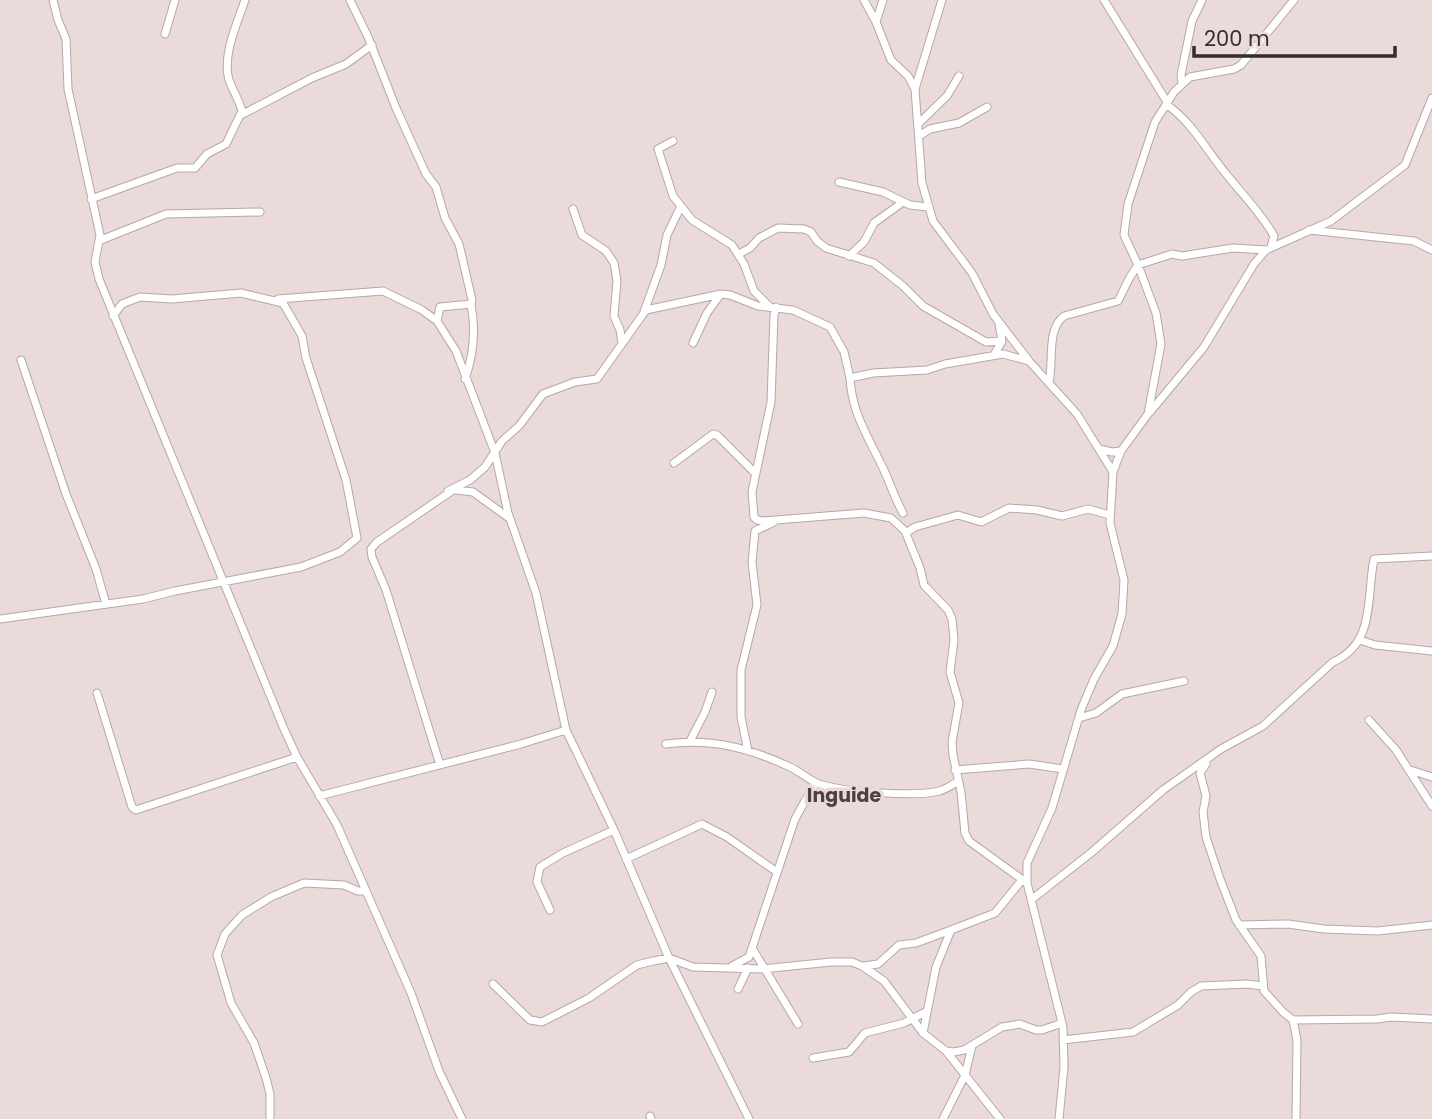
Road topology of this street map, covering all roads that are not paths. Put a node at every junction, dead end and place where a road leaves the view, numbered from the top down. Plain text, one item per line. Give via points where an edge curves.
1 (53, 0) edge
2 (175, 0) edge
3 (245, 0) edge
4 (350, 0) edge
5 (863, 0) edge
6 (883, 0) edge
7 (942, 0) edge
8 (1104, 0) edge
9 (1202, 0) edge
10 (1294, 0) edge
11 (876, 22) junction
12 (164, 34) dead end
13 (372, 45) junction
14 (959, 76) dead end
15 (1182, 83) junction
16 (915, 89) junction
17 (1432, 98) edge
18 (1166, 103) junction
19 (987, 107) dead end
20 (241, 115) junction
21 (918, 124) junction
22 (919, 136) junction
23 (673, 141) dead end
24 (839, 183) dead end
25 (91, 200) junction
26 (903, 202) junction
27 (681, 206) junction
28 (928, 207) junction
29 (573, 209) dead end
30 (260, 212) dead end
31 (1308, 230) junction
32 (101, 240) junction
33 (1414, 241) junction
34 (1432, 241) edge
35 (1269, 249) junction
36 (1432, 250) edge
37 (739, 254) junction
38 (849, 256) junction
39 (1139, 265) junction
40 (721, 294) junction
41 (274, 299) junction
42 (471, 304) junction
43 (440, 307) junction
44 (773, 307) junction
45 (422, 310) junction
46 (644, 312) junction
47 (113, 316) junction
48 (998, 320) junction
49 (437, 321) junction
50 (1002, 341) junction
51 (622, 342) junction
52 (693, 343) dead end
53 (994, 355) junction
54 (21, 359) dead end
55 (1029, 361) junction
56 (466, 379) junction
57 (850, 379) junction
58 (1049, 382) junction
59 (1148, 414) junction
60 (1099, 449) junction
61 (1121, 451) junction
62 (495, 453) junction
63 (674, 463) dead end
64 (755, 472) junction
65 (1112, 472) junction
66 (454, 490) junction
67 (904, 513) dead end
68 (1110, 515) junction
69 (510, 518) junction
70 (778, 520) junction
71 (906, 533) junction
72 (1432, 556) edge
73 (224, 581) junction
74 (106, 604) junction
75 (0, 619) edge
76 (1360, 640) junction
77 (1432, 651) edge
78 (1184, 681) dead end
79 (712, 692) dead end
80 (97, 693) dead end
81 (1079, 718) junction
82 (1369, 720) dead end
83 (566, 730) junction
84 (690, 741) junction
85 (666, 744) dead end
86 (748, 751) junction
87 (297, 757) junction
88 (1209, 758) junction
89 (440, 765) junction
90 (1063, 769) junction
91 (955, 770) junction
92 (1410, 771) junction
93 (1432, 777) edge
94 (958, 781) junction
95 (815, 783) junction
96 (319, 796) junction
97 (1432, 806) edge
98 (614, 830) junction
99 (626, 859) junction
100 (355, 869) junction
101 (777, 873) junction
102 (1024, 882) junction
103 (336, 886) junction
104 (365, 891) junction
105 (1031, 900) junction
106 (550, 910) dead end
107 (1239, 925) junction
108 (1432, 925) edge
109 (951, 930) junction
110 (752, 948) junction
111 (669, 958) junction
112 (862, 965) junction
113 (728, 967) junction
114 (748, 968) junction
115 (762, 968) junction
116 (493, 985) dead end
117 (1262, 986) junction
118 (738, 989) dead end
119 (927, 1011) junction
120 (911, 1018) junction
121 (1432, 1018) edge
122 (1293, 1020) junction
123 (1062, 1023) junction
124 (798, 1024) dead end
125 (923, 1033) junction
126 (1063, 1040) junction
127 (972, 1046) junction
128 (946, 1051) junction
129 (813, 1058) dead end
130 (965, 1075) junction
131 (270, 1119) edge
132 (462, 1119) edge
133 (749, 1119) edge
134 (943, 1119) edge
135 (1000, 1119) edge
136 (1059, 1119) edge
137 (1296, 1119) edge

1 - 25 street via 66,39 68,89
2 - 12 street
3 - 20 street via 227,64
4 - 13 street
5 - 11 street
6 - 11 street
7 - 16 street
8 - 18 street
9 - 15 street via 1191,26
10 - 15 street via 1238,67 1192,76
11 - 16 street via 891,60
13 - 20 street via 346,64
13 - 42 street via 459,244
14 - 21 street via 947,96
15 - 18 street
16 - 21 street
17 - 31 street via 1405,166 1337,216
18 - 35 street via 1194,127 1255,207 1275,236
18 - 39 street via 1151,131 1124,219 1126,243
19 - 22 street via 959,123 926,130
20 - 25 street via 226,144 207,154 195,168 177,168
21 - 22 street
22 - 28 street
23 - 27 street via 658,152 670,191
24 - 26 street via 866,187
25 - 32 street
26 - 28 street
26 - 38 street via 874,223 864,242
27 - 37 street via 692,220 722,237
27 - 46 street via 667,235
28 - 48 street
29 - 51 street via 582,234 606,251 614,263 614,316
30 - 32 street via 166,214
31 - 33 street
31 - 35 street
32 - 47 street via 96,268
33 - 34 street
33 - 36 street
35 - 39 street via 1169,255
35 - 59 street via 1254,264 1204,347
37 - 38 street via 783,226 808,230 821,246
37 - 44 street via 753,289
38 - 50 street via 874,263 923,306 986,342
39 - 58 street via 1118,301 1057,322
39 - 59 street via 1161,344
40 - 44 street
40 - 46 street
40 - 52 street
41 - 45 street via 383,292
41 - 47 street via 241,293 140,298 122,304
41 - 73 street via 283,303 303,339 346,480 357,538 340,552 313,563
42 - 43 street
42 - 56 street via 473,356
43 - 45 street
43 - 49 street
44 - 57 street via 799,312 832,329 844,352
44 - 64 street via 771,402
45 - 49 street
46 - 51 street
47 - 73 street
48 - 50 street
48 - 55 street
49 - 56 street via 456,351
50 - 53 street
51 - 62 street via 596,380 575,382 541,396
53 - 55 street
53 - 57 street via 928,370
54 - 74 street
55 - 58 street
56 - 62 street
57 - 67 street via 856,416
58 - 60 street
59 - 61 street
60 - 61 street
60 - 65 street
61 - 65 street
62 - 66 street via 470,480 448,491
62 - 69 street
63 - 64 street via 713,433
64 - 70 street via 754,517
65 - 68 street
66 - 69 street via 473,492
66 - 89 street via 371,548
68 - 71 street via 1088,509 1062,516 1009,508 981,522 958,515
68 - 81 street via 1124,580 1124,603 1113,646
69 - 83 street via 536,593
70 - 71 street via 864,513 891,518
70 - 86 street via 755,531 752,562 757,606 741,670 741,718
71 - 91 street via 924,586 951,614 950,672 959,703 953,742
72 - 76 street via 1374,559
73 - 74 street
73 - 87 street
74 - 75 street
76 - 77 street
76 - 88 street via 1263,726
78 - 81 street via 1122,694 1096,713
79 - 84 street
80 - 87 street via 136,810
81 - 90 street
82 - 92 street
83 - 89 street
83 - 98 street
84 - 85 street
84 - 86 street
86 - 95 street via 797,770
87 - 96 street
88 - 105 street via 1150,800
88 - 107 street via 1200,773 1206,796 1206,837
89 - 96 street
90 - 91 street via 1029,764
90 - 102 street via 1048,820 1030,853
91 - 94 street
92 - 93 street
92 - 97 street
94 - 95 street via 926,793 861,791
94 - 102 street via 967,837
95 - 101 street via 795,819
96 - 100 street
98 - 99 street
98 - 106 street via 540,867 537,882
99 - 101 street via 702,824
99 - 111 street
100 - 103 street
100 - 104 street
101 - 110 street
102 - 105 street
102 - 109 street via 995,913
103 - 104 street
103 - 131 street via 304,883 271,897 242,915 225,934 217,955 232,1003 254,1043 266,1078
104 - 132 street
105 - 123 street
107 - 108 street via 1378,931
107 - 117 street via 1261,956
109 - 112 street via 899,945 878,964
109 - 119 street via 936,967
110 - 113 street via 744,961
110 - 115 street
111 - 113 street via 693,967
111 - 116 street via 637,965 589,998 542,1022 530,1020
111 - 133 street
112 - 115 street via 831,961
112 - 120 street via 884,981
113 - 114 street
114 - 115 street
114 - 118 street
115 - 124 street
117 - 122 street
117 - 126 street via 1201,986 1133,1032
119 - 120 street
119 - 125 street
120 - 125 street
120 - 129 street via 865,1033 849,1052
121 - 122 street
122 - 137 street
123 - 126 street
123 - 127 street via 1042,1030 1020,1024 1002,1027
125 - 128 street
126 - 136 street
127 - 128 street
127 - 130 street
128 - 130 street
130 - 134 street
130 - 135 street

